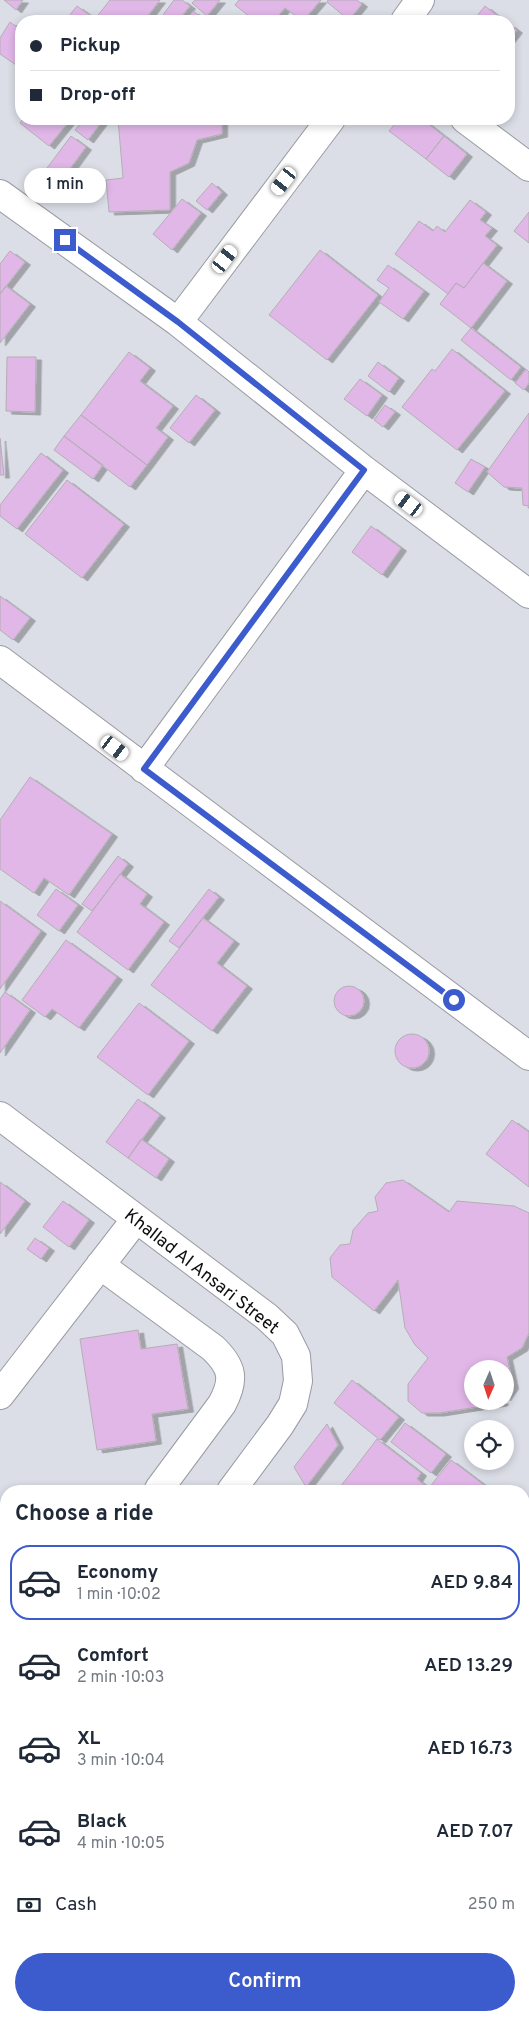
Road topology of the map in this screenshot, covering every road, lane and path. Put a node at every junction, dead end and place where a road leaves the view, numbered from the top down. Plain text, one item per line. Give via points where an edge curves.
1 (420, 0) edge
2 (409, 15) edge
3 (326, 125) edge
4 (473, 125) edge
5 (529, 167) edge
6 (0, 194) edge
7 (178, 322) junction
8 (364, 470) junction
9 (529, 594) edge
10 (0, 660) edge
11 (144, 769) junction
12 (525, 1044) edge
13 (0, 1116) edge
14 (136, 1219) junction
15 (100, 1265) junction
16 (0, 1395) edge
17 (162, 1485) edge
18 (235, 1485) edge

1 - 2 street
3 - 7 street
4 - 5 street
6 - 7 street
7 - 8 street
8 - 9 street
8 - 11 street
10 - 11 street
11 - 12 street
13 - 14 street, Khallad Al Ansari Street
14 - 15 street
14 - 18 street, Khallad Al Ansari Street via 267,1317 284,1334 296,1356 298,1381 293,1404
15 - 16 street
15 - 17 street via 214,1348 225,1360 231,1374 230,1390 222,1404

